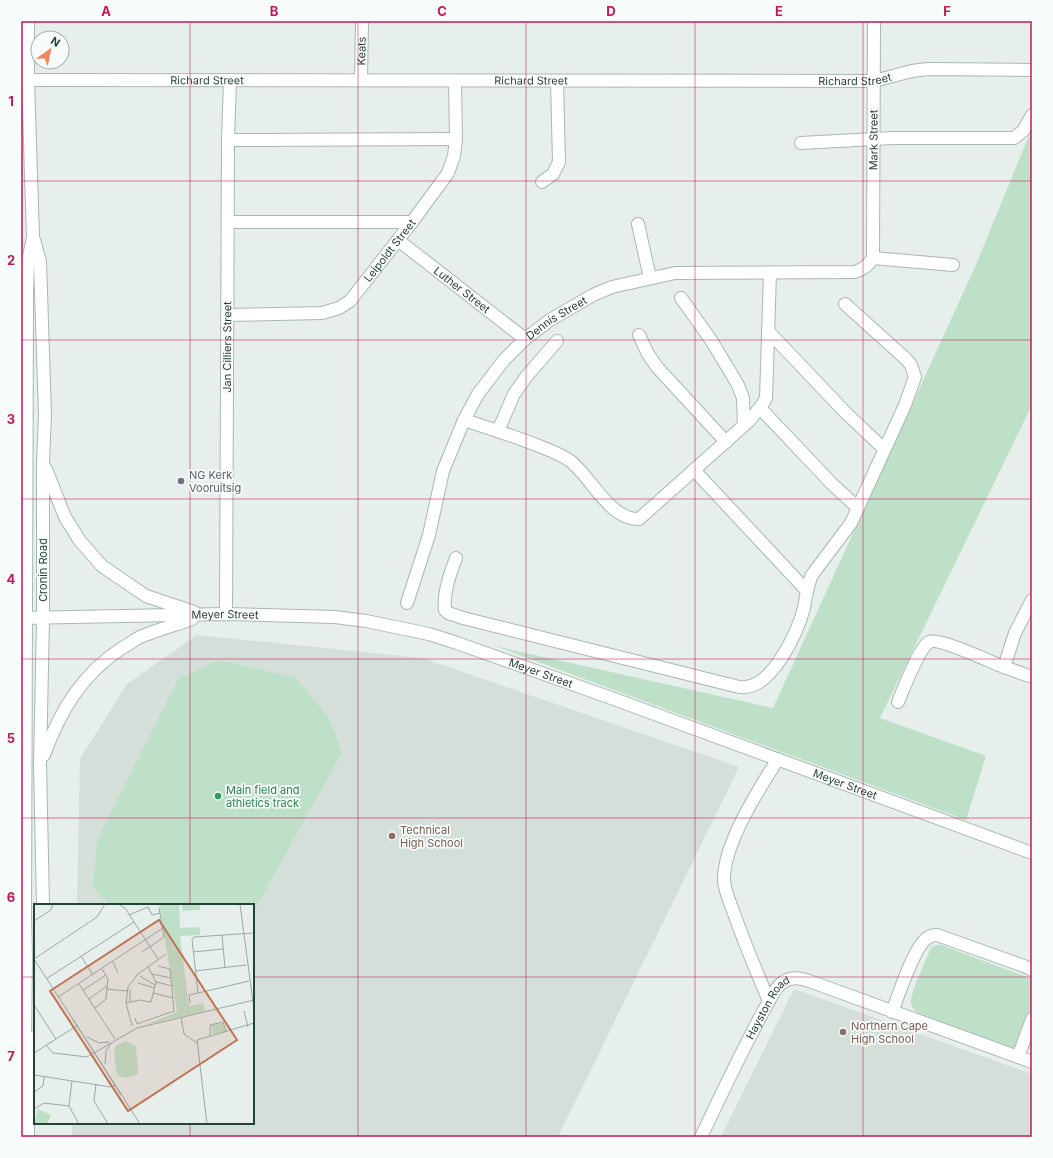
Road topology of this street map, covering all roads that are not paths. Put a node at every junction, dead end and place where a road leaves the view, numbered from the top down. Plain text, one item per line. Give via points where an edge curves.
1 (28, 21) edge
2 (362, 21) edge
3 (874, 21) edge
4 (1032, 70) edge
5 (28, 80) junction
6 (230, 80) junction
7 (361, 80) junction
8 (455, 81) junction
9 (557, 81) junction
10 (874, 81) junction
11 (1030, 120) edge
12 (456, 139) junction
13 (874, 139) junction
14 (228, 140) junction
15 (801, 143) dead end
16 (542, 182) dead end
17 (229, 222) junction
18 (412, 222) junction
19 (638, 224) dead end
20 (33, 237) junction
21 (398, 240) junction
22 (873, 258) junction
23 (953, 265) dead end
24 (770, 273) junction
25 (650, 278) junction
26 (680, 298) dead end
27 (845, 304) dead end
28 (227, 315) junction
29 (768, 331) junction
30 (638, 334) dead end
31 (525, 339) junction
32 (558, 341) dead end
33 (44, 354) junction
34 (24, 355) edge
35 (760, 408) junction
36 (464, 420) junction
37 (744, 425) junction
38 (498, 431) junction
39 (726, 442) junction
40 (884, 449) junction
41 (43, 462) junction
42 (694, 470) junction
43 (858, 508) junction
44 (456, 558) dead end
45 (807, 591) junction
46 (1032, 600) edge
47 (407, 602) dead end
48 (226, 614) junction
49 (203, 615) junction
50 (23, 618) edge
51 (43, 619) junction
52 (1004, 667) junction
53 (1032, 677) edge
54 (898, 702) dead end
55 (778, 759) junction
56 (40, 764) junction
57 (1032, 853) edge
58 (43, 904) edge
59 (27, 916) edge
60 (27, 932) edge
61 (1032, 970) edge
62 (769, 1001) junction
63 (892, 1012) junction
64 (1032, 1020) edge
65 (34, 1047) edge
66 (1018, 1057) junction
67 (1032, 1062) edge
68 (28, 1068) junction
69 (28, 1137) edge
70 (701, 1137) edge

1 - 5 street, Cronin Road
2 - 7 street, Keats
3 - 10 street, Mark Street
4 - 10 street, Richard Street via 928,69
5 - 6 street, Richard Street
5 - 20 street, Cronin Road
6 - 7 street, Richard Street
6 - 14 street, Jan Cilliers Street
7 - 8 street, Richard Street
8 - 9 street, Richard Street
8 - 12 street, Leipoldt Street
9 - 10 street, Richard Street
9 - 16 street via 559,162 553,174
10 - 13 street, Mark Street
11 - 13 street via 1014,138
12 - 14 street
12 - 18 street, Leipoldt Street via 448,173
13 - 15 street
13 - 22 street, Mark Street
14 - 17 street, Jan Cilliers Street
17 - 18 street
17 - 28 street, Jan Cilliers Street
18 - 21 street, Leipoldt Street
19 - 25 street
20 - 33 street, Cronin Road via 40,261
20 - 34 street, Cronin Road via 28,261
21 - 28 street, Leipoldt Street via 350,301 339,308 322,313
21 - 31 street, Luther Street
22 - 23 street
22 - 24 street, Dennis Street via 862,270 855,272
24 - 25 street, Dennis Street via 675,273
24 - 29 street
25 - 31 street, Dennis Street via 612,287 593,295 550,320
26 - 37 street via 711,340 738,384 743,398
27 - 40 street via 897,350 914,372 915,377 905,405
28 - 48 street, Jan Cilliers Street
29 - 35 street via 766,398
29 - 40 street
30 - 39 street via 656,367
31 - 36 street, Dennis Street via 488,380
32 - 38 street via 514,394
33 - 34 street
33 - 41 street, Cronin Road
34 - 50 street, Cronin Road
35 - 37 street
35 - 43 street
36 - 38 street
36 - 47 street, Dennis Street via 443,471 429,535
37 - 39 street
38 - 42 street via 570,460 617,512 631,519 639,519
39 - 42 street
40 - 43 street
41 - 49 street via 64,517 80,541 102,566 146,596
41 - 51 street, Cronin Road
42 - 45 street
43 - 45 street via 846,532 812,575
44 - 45 street via 444,603 448,613 746,687 759,683 776,666 800,619
46 - 52 street via 1016,633
48 - 49 street, Meyer Street
48 - 55 street, Meyer Street via 335,617 429,634
49 - 51 street, Meyer Street
49 - 56 street via 139,638 112,655 87,677 56,724
50 - 51 street, Meyer Street
50 - 59 street, Cronin Road
51 - 56 street, Cronin Road
52 - 53 street
52 - 54 street via 946,643 929,642 921,652
55 - 57 street, Meyer Street
55 - 62 street via 737,831 728,856 724,882 748,953
56 - 58 street, Cronin Road
59 - 60 street, Cronin Road
60 - 68 street, Cronin Road via 25,1039
61 - 63 street via 937,935 930,935 915,952
62 - 63 street, Hayston Road via 781,983 798,978
62 - 70 street, Hayston Road
63 - 66 street, Hayston Road
64 - 66 street
65 - 68 street, Cronin Road
66 - 67 street, Hayston Road
68 - 69 street, Cronin Road

